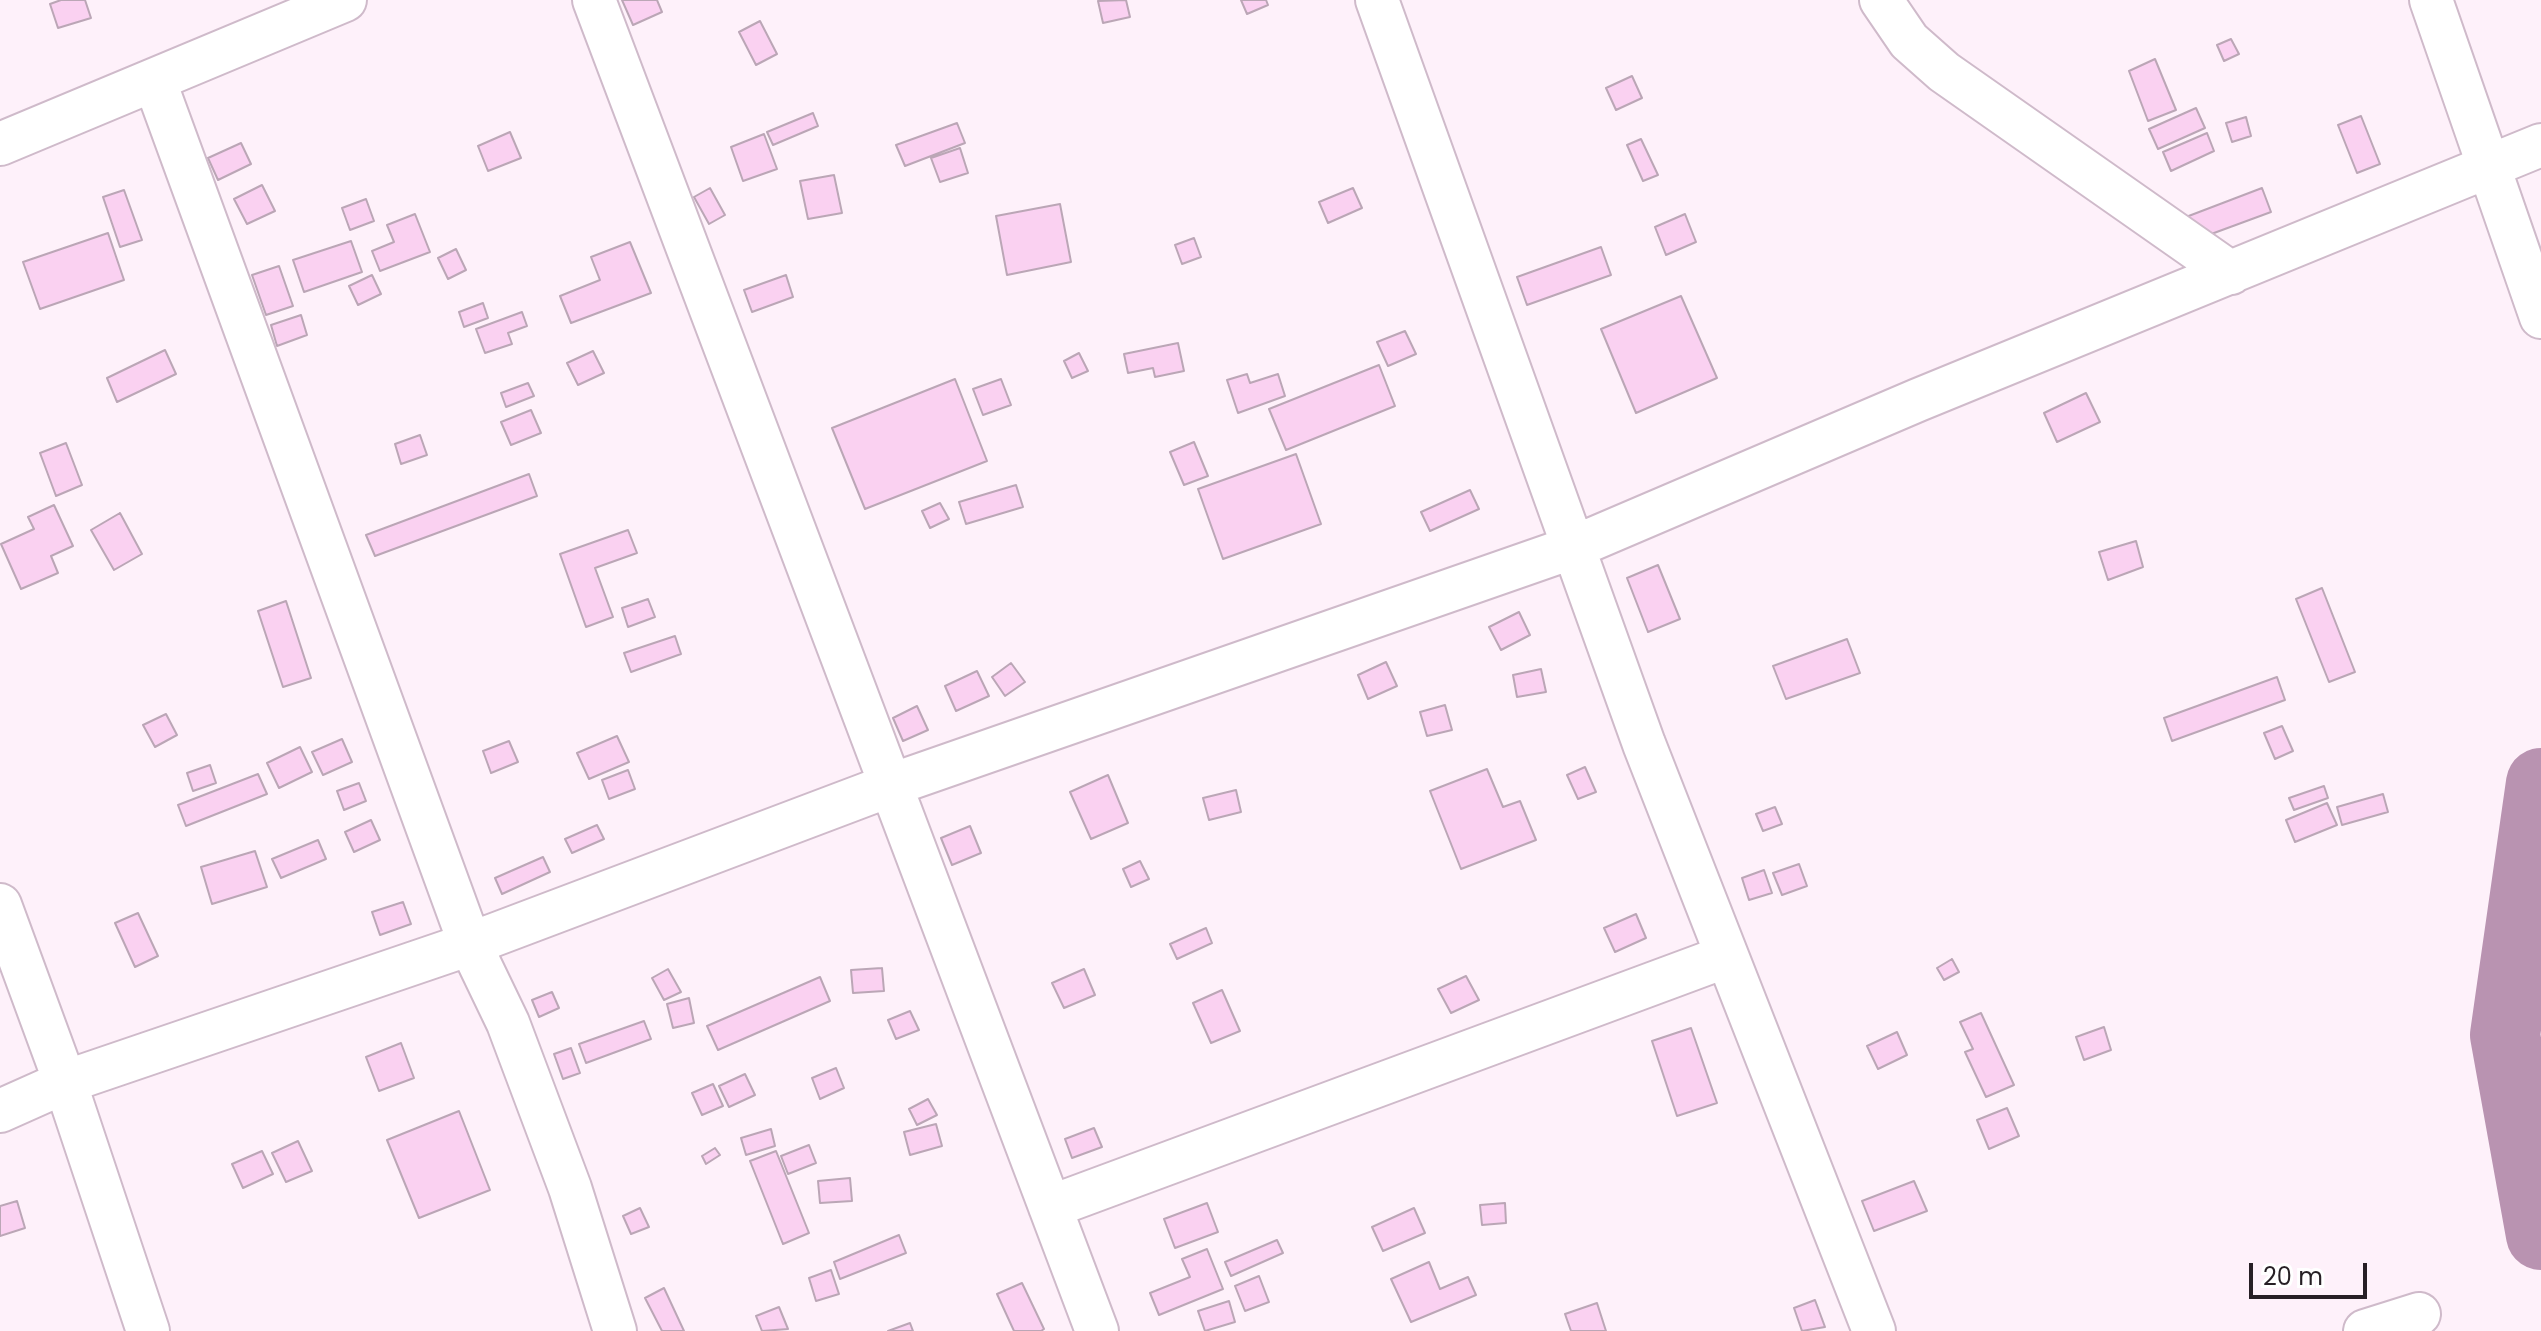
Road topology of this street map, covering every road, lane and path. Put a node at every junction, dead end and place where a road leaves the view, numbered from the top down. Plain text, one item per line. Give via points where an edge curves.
1 (345, 0) edge
2 (594, 0) edge
3 (1377, 0) edge
4 (1881, 0) edge
5 (2431, 0) edge
6 (155, 82) junction
7 (0, 144) edge
8 (2541, 145) edge
9 (2488, 164) junction
10 (2231, 273) junction
11 (2541, 317) edge
12 (1574, 547) junction
13 (891, 785) junction
14 (0, 905) edge
15 (470, 944) junction
16 (1727, 956) junction
17 (65, 1082) junction
18 (0, 1111) edge
19 (1050, 1207) junction
20 (2419, 1314) dead end
21 (148, 1331) edge
22 (615, 1331) edge
23 (1097, 1331) edge
24 (1874, 1331) edge
25 (2365, 1331) edge

1 - 6 street
2 - 13 street
3 - 12 street
4 - 10 street via 1909,41 1944,72
5 - 9 street
6 - 7 street
6 - 15 street
8 - 9 street
9 - 10 street
9 - 11 street
10 - 12 street
12 - 13 street
12 - 16 street
13 - 15 street
13 - 19 street
14 - 17 street
15 - 17 street
15 - 22 street via 508,1023 570,1188
16 - 19 street
16 - 24 street
17 - 18 street
17 - 21 street
19 - 23 street
20 - 25 street

